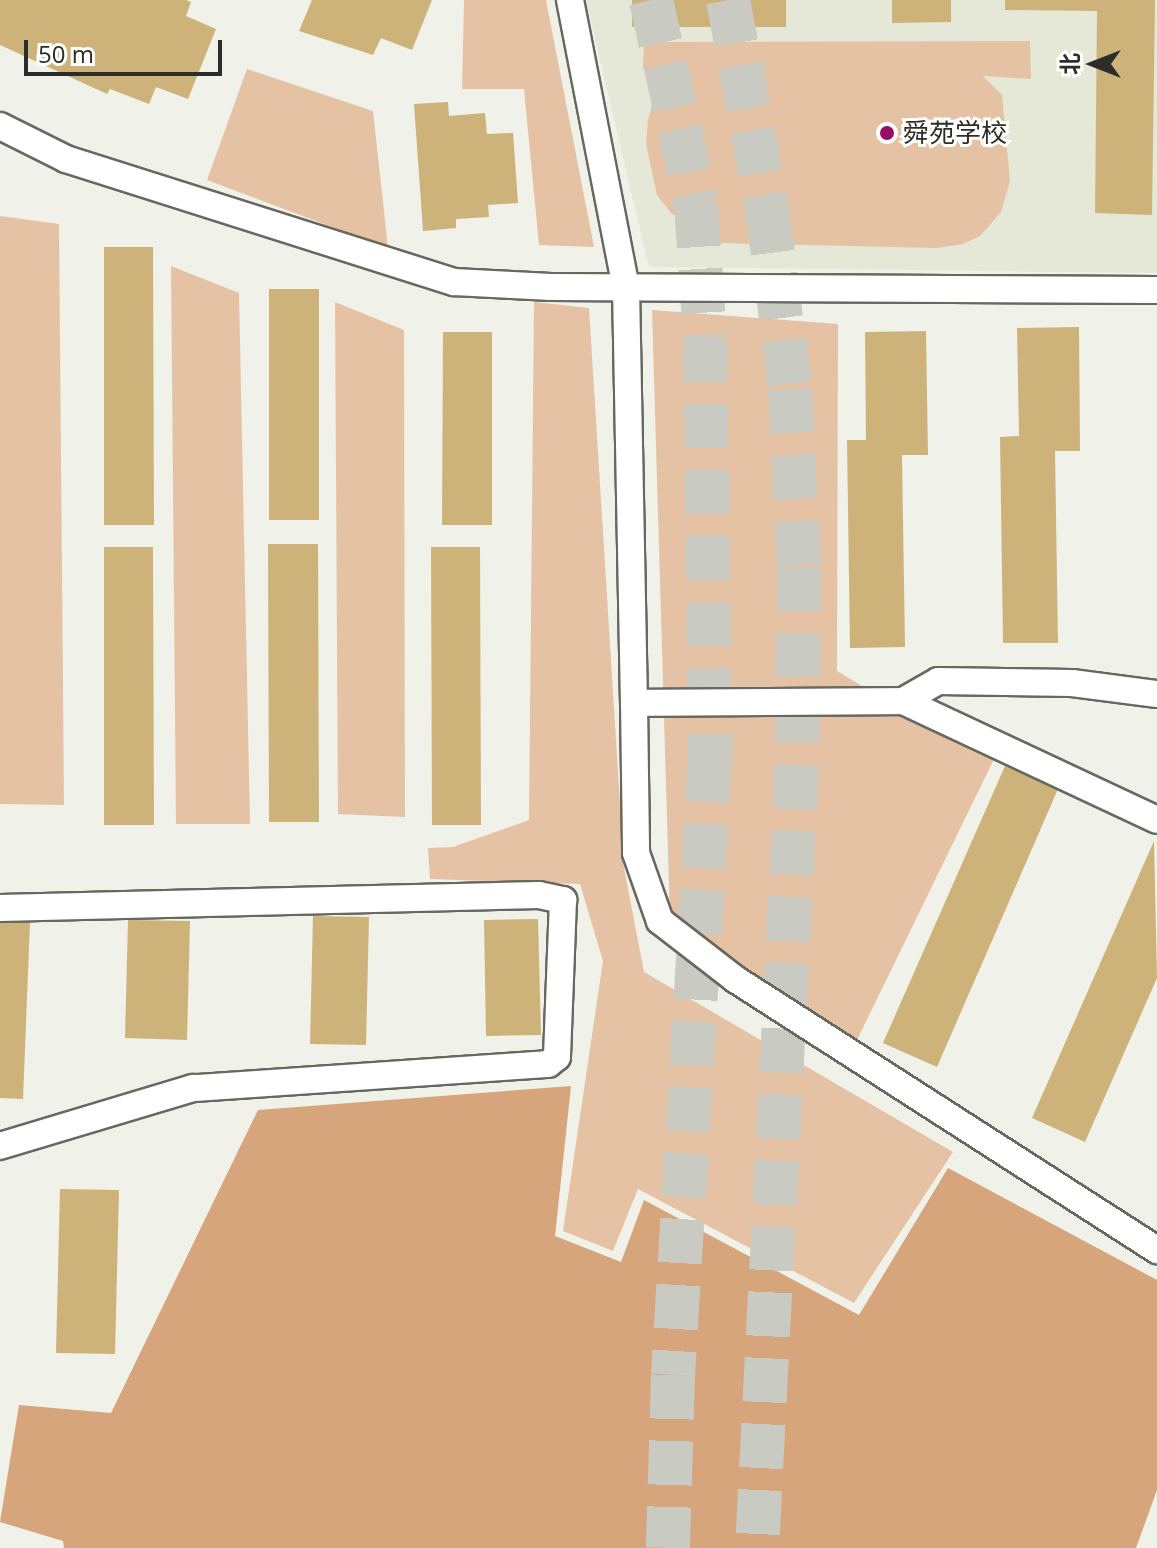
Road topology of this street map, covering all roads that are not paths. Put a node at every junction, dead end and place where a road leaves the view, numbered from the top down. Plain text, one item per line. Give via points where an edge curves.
1 (570, 0) edge
2 (0, 126) edge
3 (626, 288) junction
4 (1157, 290) edge
5 (1157, 694) edge
6 (903, 701) junction
7 (634, 703) junction
8 (1157, 820) edge
9 (0, 908) edge
10 (0, 1146) edge
11 (1157, 1250) edge

1 - 3 street
2 - 3 street via 66,159 454,282
3 - 4 street
3 - 7 street
5 - 6 street via 1072,683 938,681
6 - 7 street
6 - 8 street
7 - 11 street via 636,853 660,921 735,979
9 - 10 street via 539,895 563,900 557,1057 548,1064 193,1088

